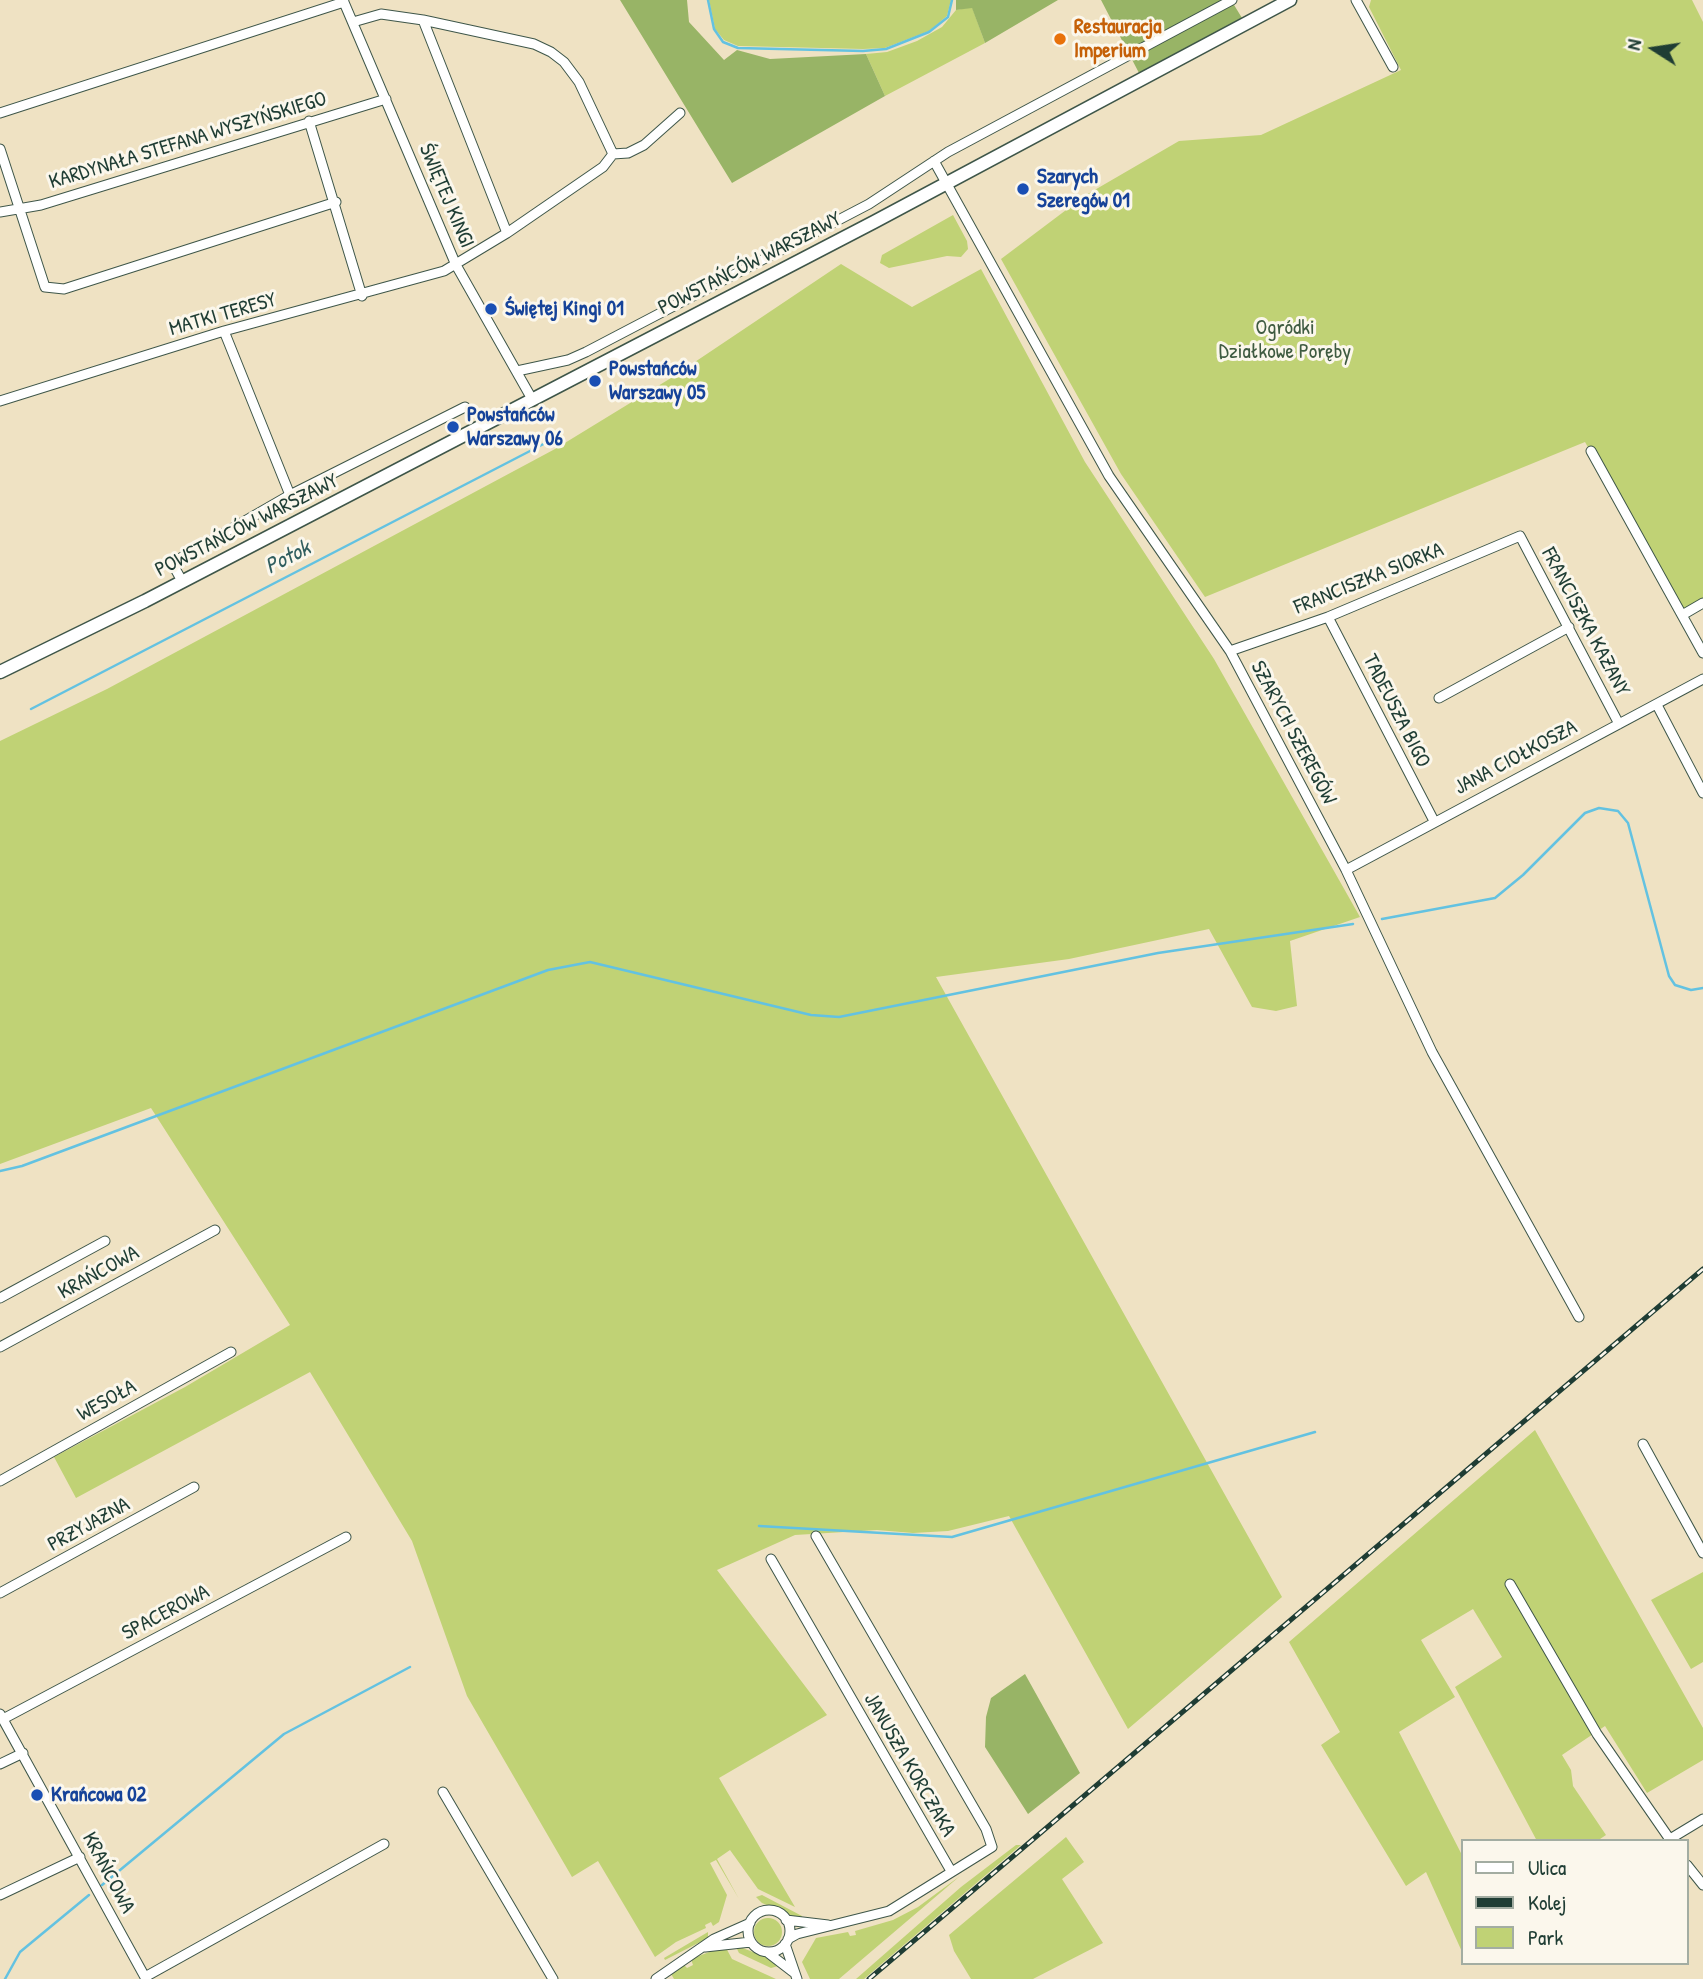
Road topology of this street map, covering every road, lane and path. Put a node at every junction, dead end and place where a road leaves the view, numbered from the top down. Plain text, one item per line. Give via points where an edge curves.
1 (1232, 0) edge
2 (1290, 0) edge
3 (1356, 0) edge
4 (343, 1) edge
5 (423, 20) junction
6 (353, 22) junction
7 (1393, 67) dead end
8 (386, 99) junction
9 (0, 113) edge
10 (680, 113) dead end
11 (309, 121) junction
12 (0, 149) edge
13 (613, 154) junction
14 (934, 161) junction
15 (947, 183) junction
16 (336, 202) junction
17 (19, 207) junction
18 (0, 212) edge
19 (507, 233) junction
20 (456, 265) junction
21 (362, 296) junction
22 (223, 331) junction
23 (517, 371) junction
24 (532, 399) junction
25 (0, 401) edge
26 (465, 407) dead end
27 (1591, 451) dead end
28 (290, 495) junction
29 (1520, 536) joint
30 (182, 581) junction
31 (1703, 603) edge
32 (1684, 614) junction
33 (1328, 617) junction
34 (1569, 626) junction
35 (1230, 651) junction
36 (1703, 653) edge
37 (0, 673) edge
38 (1703, 679) edge
39 (1439, 698) dead end
40 (1657, 705) junction
41 (1619, 724) junction
42 (1703, 793) edge
43 (1434, 821) junction
44 (1346, 870) junction
45 (215, 1230) dead end
46 (105, 1241) dead end
47 (0, 1298) edge
48 (1578, 1317) dead end
49 (0, 1347) edge
50 (231, 1352) dead end
51 (1643, 1444) dead end
52 (0, 1481) edge
53 (194, 1487) dead end
54 (816, 1536) dead end
55 (346, 1537) dead end
56 (1703, 1553) edge
57 (771, 1559) dead end
58 (1510, 1584) dead end
59 (0, 1593) edge
60 (2, 1716) edge
61 (23, 1753) junction
62 (0, 1764) edge
63 (443, 1792) dead end
64 (1703, 1819) edge
65 (1670, 1839) edge
66 (1673, 1839) edge
67 (384, 1844) dead end
68 (80, 1857) junction
69 (1689, 1868) edge
70 (951, 1871) junction
71 (1703, 1885) edge
72 (0, 1895) edge
73 (786, 1920) junction
74 (750, 1923) junction
75 (830, 1925) junction
76 (751, 1942) junction
77 (786, 1942) junction
78 (700, 1948) junction
79 (767, 1952) junction
80 (796, 1976) edge
81 (145, 1978) edge
82 (553, 1979) edge
83 (656, 1979) edge

1 - 14 street
2 - 15 street, POWSTAŃCÓW WARSZAWY
3 - 7 street
4 - 6 street, ŚWIĘTEJ KINGI
4 - 9 street
5 - 6 street via 381,14
5 - 13 street via 534,44 551,52 579,82
5 - 19 street
6 - 8 street, ŚWIĘTEJ KINGI
8 - 11 street, KARDYNAŁA STEFANA WYSZYŃSKIEGO
8 - 20 street, ŚWIĘTEJ KINGI
10 - 13 street via 636,150
11 - 16 street
11 - 17 street, KARDYNAŁA STEFANA WYSZYŃSKIEGO via 41,205
12 - 17 street
13 - 19 street, MATKI TERESY via 603,167
14 - 15 street, SZARYCH SZEREGÓW
14 - 23 street via 869,204 586,352
15 - 24 street, POWSTAŃCÓW WARSZAWY
15 - 35 street, SZARYCH SZEREGÓW via 1109,476
16 - 17 street via 64,289 45,287
16 - 21 street
17 - 18 street, KARDYNAŁA STEFANA WYSZYŃSKIEGO
19 - 20 street, MATKI TERESY
20 - 21 street, MATKI TERESY
20 - 23 street, ŚWIĘTEJ KINGI
21 - 22 street, MATKI TERESY
22 - 25 street, MATKI TERESY
22 - 28 street
23 - 24 street, ŚWIĘTEJ KINGI
24 - 30 street, POWSTAŃCÓW WARSZAWY
26 - 28 street
27 - 32 street
28 - 30 street via 172,563
29 - 33 street, FRANCISZKA SIORKA
29 - 34 street, FRANCISZKA KAZANY
30 - 37 street, POWSTAŃCÓW WARSZAWY
31 - 32 street
32 - 36 street
33 - 35 street, FRANCISZKA SIORKA
33 - 43 street, TADEUSZA BIGO
34 - 39 street
34 - 41 street, FRANCISZKA KAZANY
35 - 44 street, SZARYCH SZEREGÓW
38 - 40 street, JANA CIOŁKOSZA
40 - 41 street, JANA CIOŁKOSZA
40 - 42 street
41 - 43 street, JANA CIOŁKOSZA
43 - 44 street, JANA CIOŁKOSZA
44 - 48 street, SZARYCH SZEREGÓW via 1432,1052
45 - 49 street, KRAŃCOWA
46 - 47 street
50 - 52 street, WESOŁA
51 - 56 street
53 - 59 street, PRZYJAZNA
54 - 70 street via 986,1829 992,1847
55 - 60 street, SPACEROWA
57 - 70 street, JANUSZA KORCZAKA
58 - 65 street via 1597,1734
60 - 61 street, KRAŃCOWA
61 - 62 street
61 - 68 street, KRAŃCOWA
63 - 82 street
64 - 66 street
67 - 81 street, KRAŃCOWA
68 - 72 street
68 - 81 street, KRAŃCOWA
69 - 71 street
70 - 75 street via 889,1911
73 - 74 street via 770,1910
73 - 75 street
73 - 77 street
74 - 76 street
74 - 78 street
75 - 77 street
76 - 78 street
76 - 79 street
77 - 79 street
77 - 80 street
78 - 83 street
79 - 80 street

